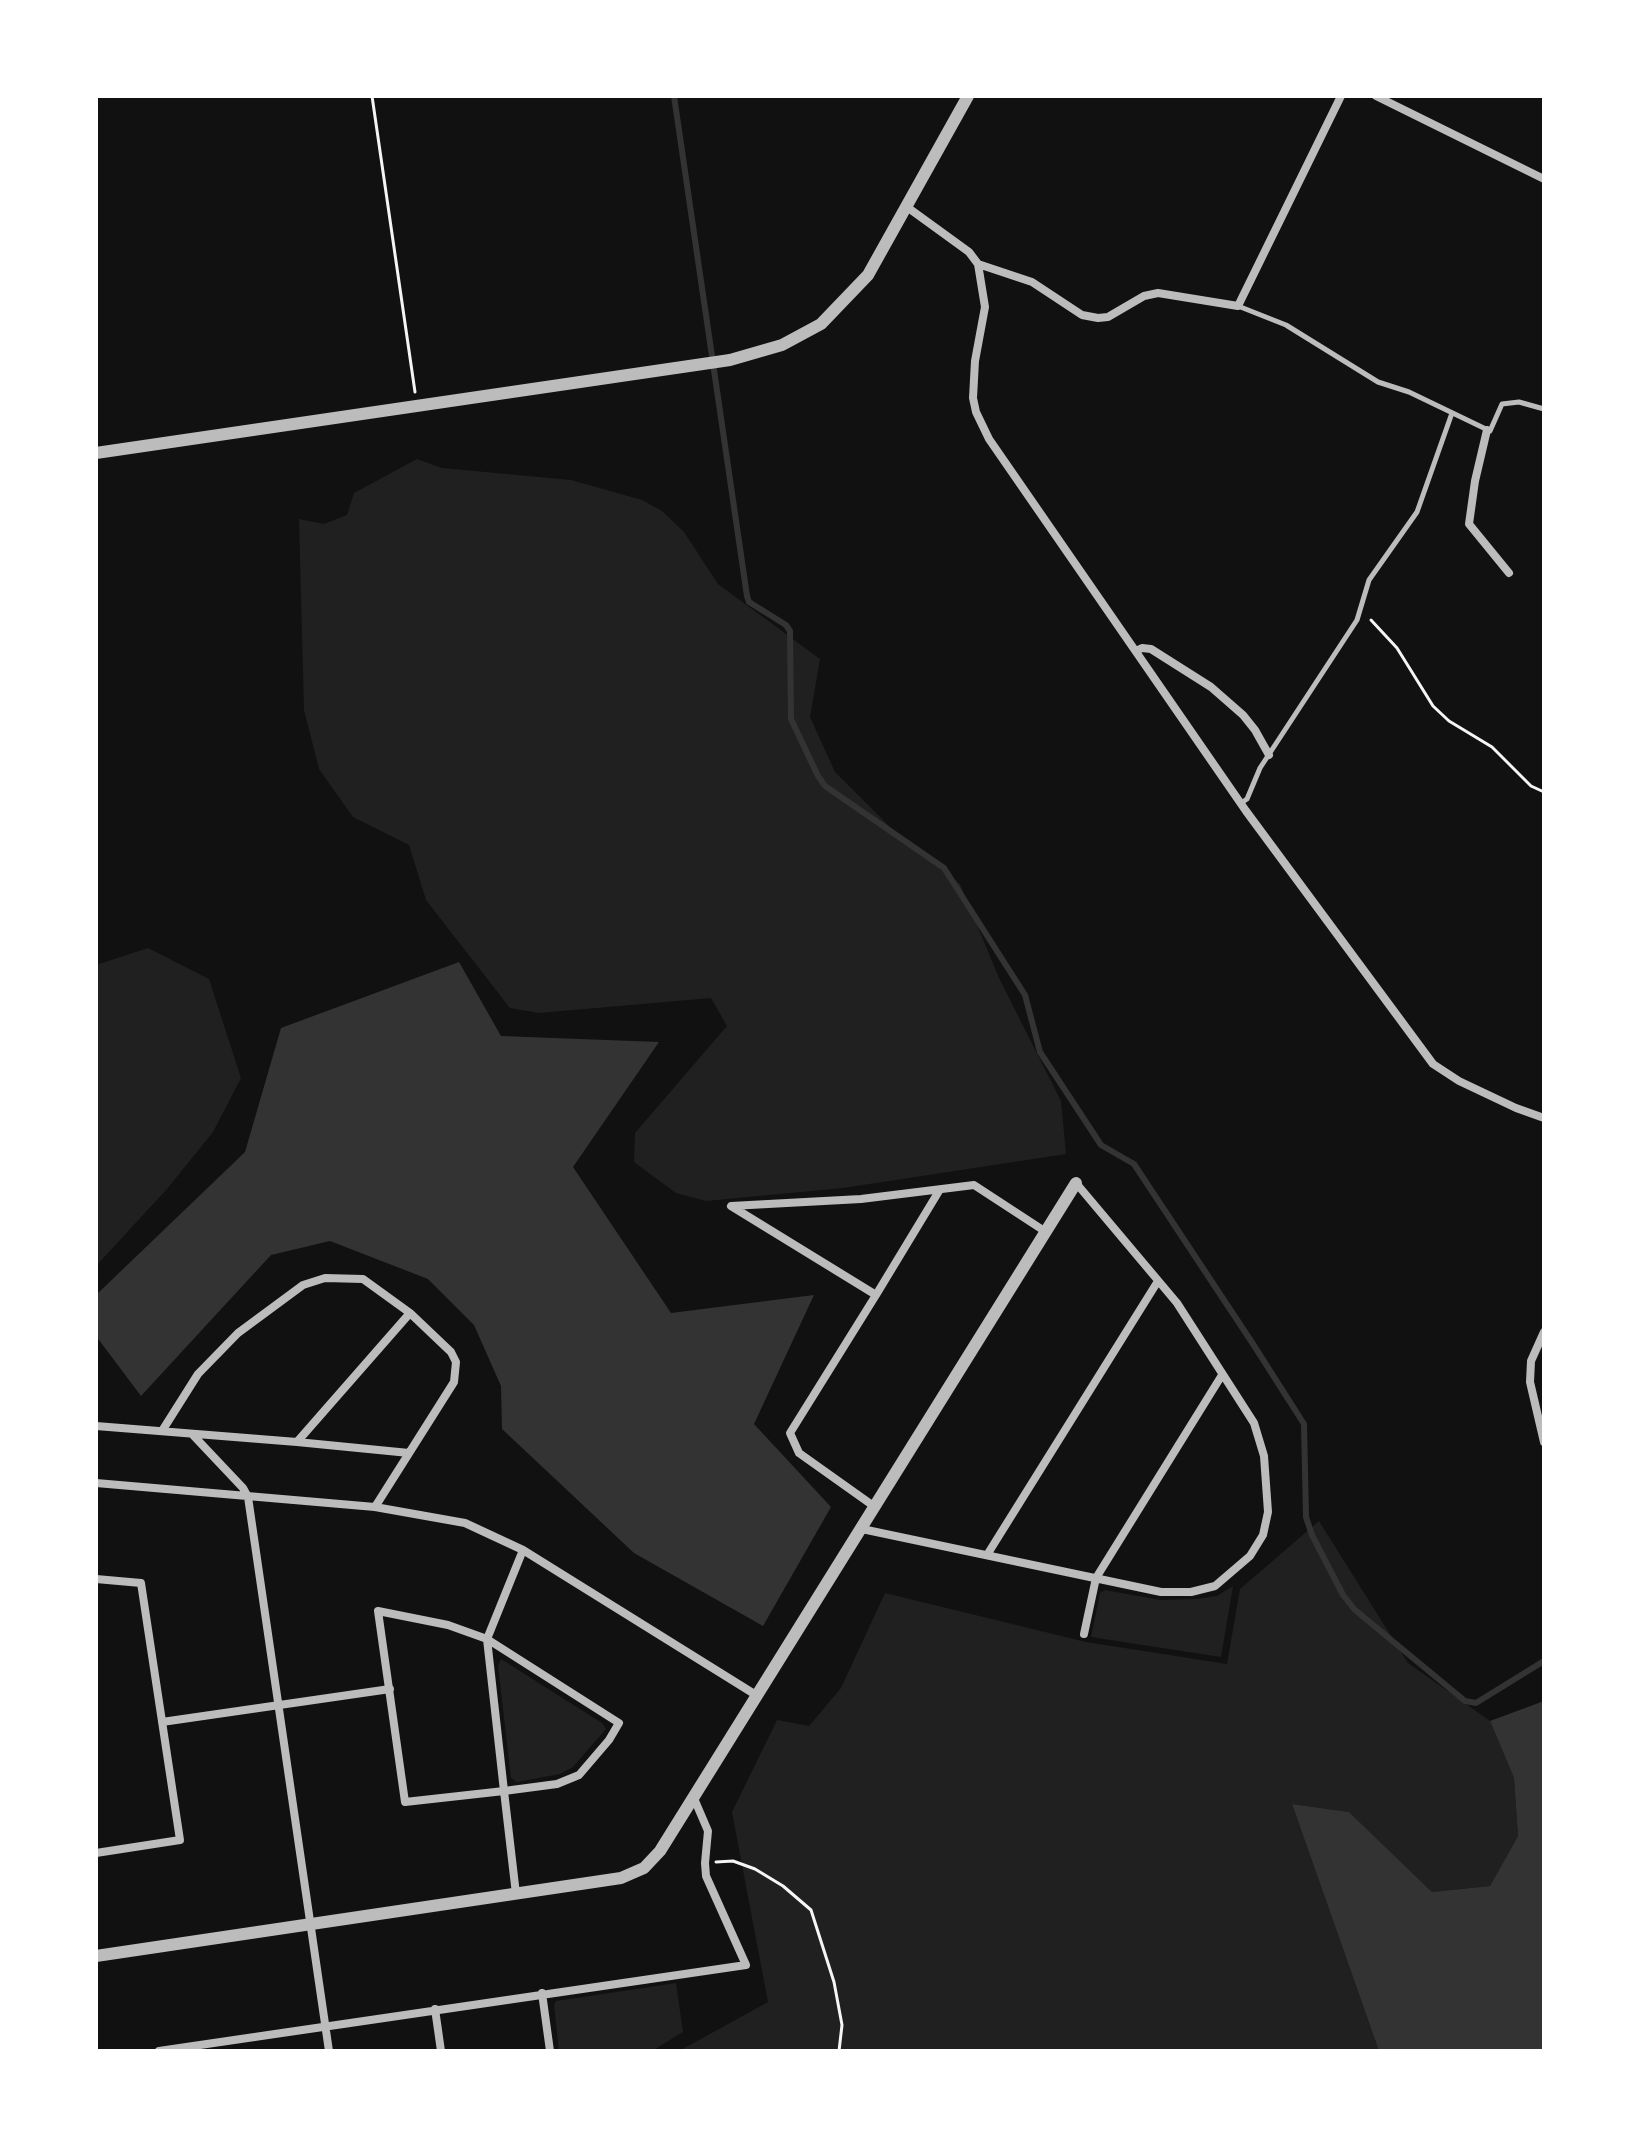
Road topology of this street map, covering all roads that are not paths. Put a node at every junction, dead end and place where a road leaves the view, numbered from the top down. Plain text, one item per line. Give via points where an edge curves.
1 (968, 96) edge
2 (1341, 96) edge
3 (1376, 96) edge
4 (1544, 179) edge
5 (907, 207) junction
6 (978, 264) junction
7 (1238, 306) junction
8 (1544, 409) edge
9 (1452, 413) junction
10 (1487, 430) junction
11 (96, 453) edge
12 (1509, 573) dead end
13 (1136, 651) junction
14 (1269, 755) junction
15 (1241, 803) junction
16 (1544, 1118) edge
17 (1076, 1183) joint
18 (939, 1191) junction
19 (1046, 1232) junction
20 (1158, 1281) junction
21 (876, 1295) junction
22 (410, 1313) junction
23 (1544, 1332) edge
24 (1222, 1375) junction
25 (96, 1426) edge
26 (162, 1431) junction
27 (192, 1434) junction
28 (297, 1442) junction
29 (1544, 1442) edge
30 (409, 1453) junction
31 (96, 1483) edge
32 (248, 1497) junction
33 (375, 1507) junction
34 (875, 1507) junction
35 (862, 1529) junction
36 (523, 1550) junction
37 (987, 1555) junction
38 (1096, 1578) junction
39 (96, 1579) edge
40 (1084, 1634) dead end
41 (487, 1639) junction
42 (390, 1689) junction
43 (756, 1695) junction
44 (280, 1705) junction
45 (162, 1722) junction
46 (504, 1791) junction
47 (693, 1796) junction
48 (96, 1853) edge
49 (516, 1894) junction
50 (310, 1925) junction
51 (96, 1956) edge
52 (542, 1993) junction
53 (435, 2009) junction
54 (325, 2026) junction
55 (221, 2046) edge
56 (159, 2051) edge
57 (329, 2051) edge
58 (441, 2051) edge
59 (550, 2051) edge

1 - 5 street
2 - 7 street
3 - 4 street
5 - 6 street
5 - 11 street via 854,291 821,324 782,345 730,360
6 - 7 street via 1032,282 1082,315 1098,318 1158,293
6 - 13 street via 985,307 975,361 976,412 989,439
7 - 9 lane via 1286,325 1378,382
8 - 10 lane via 1508,401
9 - 10 lane
9 - 14 lane via 1417,512 1369,580 1357,620
10 - 12 street via 1469,524
13 - 14 street via 1151,649 1211,687 1243,715
13 - 15 street
14 - 15 lane
15 - 16 street via 1433,1064
17 - 19 street
17 - 20 street
18 - 19 street via 974,1185
18 - 21 street
18 - 21 street via 731,1206
19 - 34 street
20 - 24 street
20 - 37 street
21 - 34 street via 790,1433 799,1453
22 - 26 street via 363,1279 325,1278 303,1285 238,1333 198,1374
22 - 28 street
22 - 30 street via 451,1352 456,1372
23 - 29 street via 1531,1361 1530,1382
24 - 38 street
24 - 38 street via 1254,1423 1264,1456 1267,1523 1250,1556 1215,1586 1191,1592 1161,1592
25 - 26 street
26 - 27 street
27 - 28 street
27 - 32 street
28 - 30 street
30 - 33 street
31 - 32 street
32 - 33 street
32 - 44 street
33 - 36 street via 465,1523
34 - 35 street
35 - 37 street
35 - 43 street
36 - 41 street
36 - 43 street
37 - 38 street
38 - 40 street
39 - 45 street via 141,1583
41 - 42 street via 378,1611
41 - 46 street
41 - 46 street via 619,1723 579,1775 557,1784
42 - 44 street
42 - 46 street via 405,1802
43 - 47 street
44 - 45 street
44 - 50 street
45 - 48 street via 180,1840
46 - 49 street
47 - 49 street via 644,1868 621,1878
47 - 52 street via 708,1831 706,1876 746,1965
49 - 50 street
50 - 51 street
50 - 54 street
52 - 53 street
52 - 59 street
53 - 54 street
53 - 58 street
54 - 55 street
54 - 57 street
55 - 56 street

